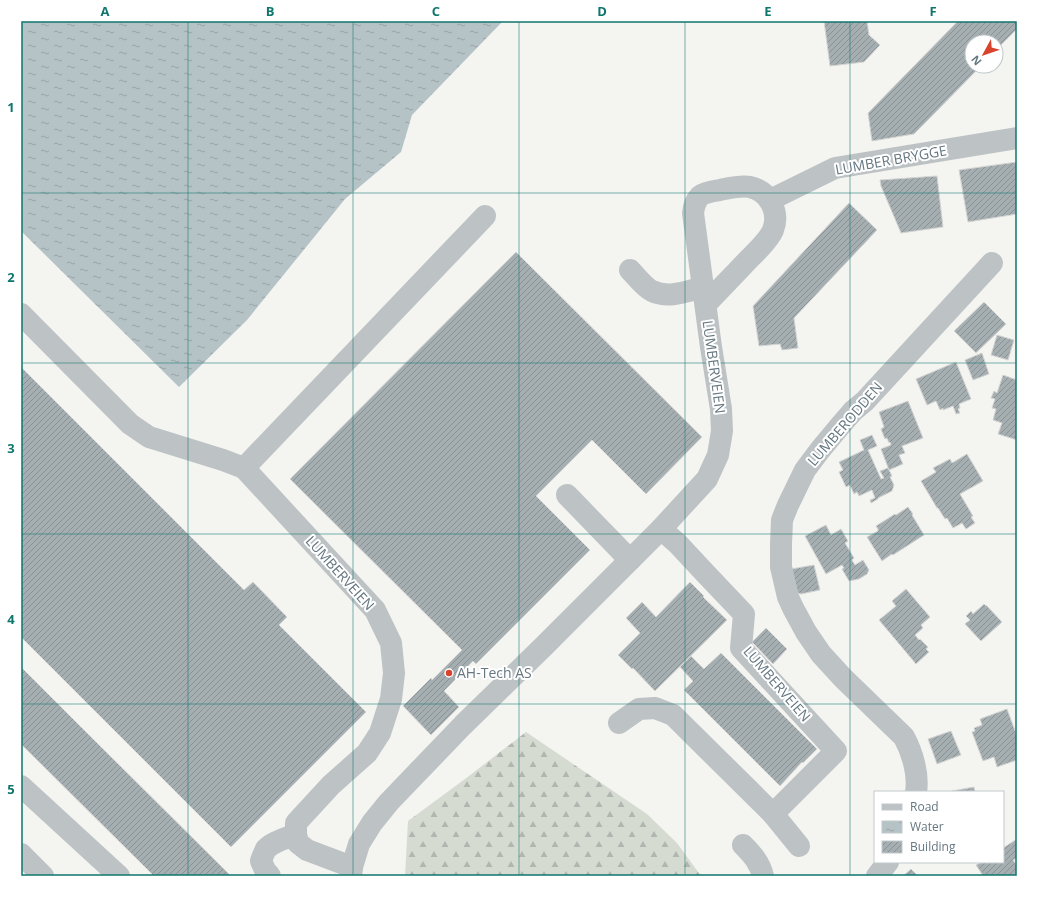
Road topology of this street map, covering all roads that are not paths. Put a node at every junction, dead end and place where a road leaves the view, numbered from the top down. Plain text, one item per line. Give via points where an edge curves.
1 (1017, 138) edge
2 (770, 200) junction
3 (485, 216) dead end
4 (992, 263) dead end
5 (630, 270) dead end
6 (705, 296) junction
7 (21, 314) edge
8 (244, 468) junction
9 (567, 495) dead end
10 (661, 529) junction
11 (630, 560) junction
12 (619, 723) dead end
13 (21, 786) edge
14 (916, 791) edge
15 (773, 814) junction
16 (296, 834) junction
17 (743, 845) dead end
18 (799, 846) dead end
19 (21, 854) edge
20 (887, 863) edge
21 (352, 872) edge
22 (43, 876) edge
23 (119, 876) edge
24 (270, 876) edge
25 (763, 876) edge
26 (877, 876) edge

1 - 2 street, LUMBER BRYGGE via 835,168
2 - 6 street, LUMBERVEIEN via 775,209 773,231 762,246
2 - 6 street, LUMBERVEIEN via 763,193 743,186 712,191 701,195 695,203 693,213
3 - 8 street
4 - 14 street, LUMBERODDEN via 853,411 820,450 805,470 782,520 781,567 792,608 821,654 904,737 915,768
5 - 6 street via 652,291 670,295
6 - 10 street, LUMBERVEIEN via 721,410 722,431 718,455 707,479
7 - 8 street via 130,424 149,437
8 - 16 street, LUMBERVEIEN via 375,610 391,643 394,673 392,699 380,733 366,753 331,785 296,823
9 - 11 street
10 - 11 street, LUMBERVEIEN
10 - 15 street, LUMBERVEIEN via 744,614 741,648 836,751
11 - 21 street, LUMBERVEIEN via 389,802 359,844
12 - 15 street via 639,709 655,708 673,715
13 - 23 street
15 - 18 street
16 - 21 street, LUMBERVEIEN via 298,843 307,850
16 - 24 street via 267,848 261,861
17 - 25 street via 754,856
19 - 22 street
20 - 26 street

